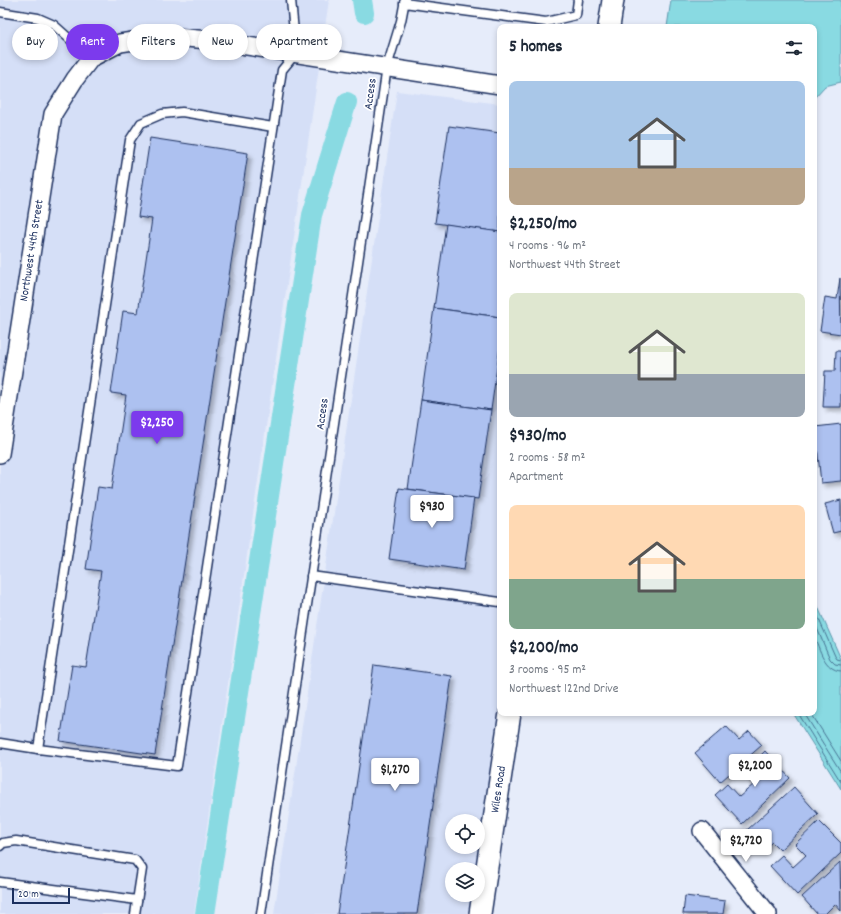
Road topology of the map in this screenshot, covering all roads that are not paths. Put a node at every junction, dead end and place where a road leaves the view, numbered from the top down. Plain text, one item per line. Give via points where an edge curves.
1 (291, 0) edge
2 (578, 0) edge
3 (613, 0) edge
4 (404, 1) edge
5 (0, 12) edge
6 (293, 24) edge
7 (609, 24) edge
8 (66, 36) edge
9 (119, 44) edge
10 (256, 47) edge
11 (89, 60) edge
12 (290, 60) edge
13 (342, 60) edge
14 (387, 67) junction
15 (497, 85) edge
16 (273, 126) junction
17 (0, 454) edge
18 (311, 576) junction
19 (497, 602) edge
20 (510, 716) edge
21 (0, 742) edge
22 (38, 749) junction
23 (702, 831) dead end
24 (0, 846) edge
25 (0, 882) edge
26 (137, 900) junction
27 (135, 914) edge
28 (261, 914) edge
29 (480, 914) edge
30 (768, 914) edge

1 - 6 lane
2 - 4 lane via 576,15 546,22
3 - 7 street
4 - 14 lane, Access via 401,21
5 - 8 lane via 38,18 54,25
9 - 10 street via 165,36
11 - 17 street, Northwest 44th Street via 53,114
12 - 16 lane via 282,70
13 - 14 street
14 - 15 street
14 - 18 lane, Access
16 - 22 lane via 182,112 162,114 141,123 130,140
16 - 22 lane via 177,766
18 - 19 lane
18 - 28 lane, Access
20 - 29 street, Wiles Road
21 - 22 lane
23 - 30 street
24 - 26 lane via 2,843 16,841 135,860 142,869
25 - 26 lane
26 - 27 lane

